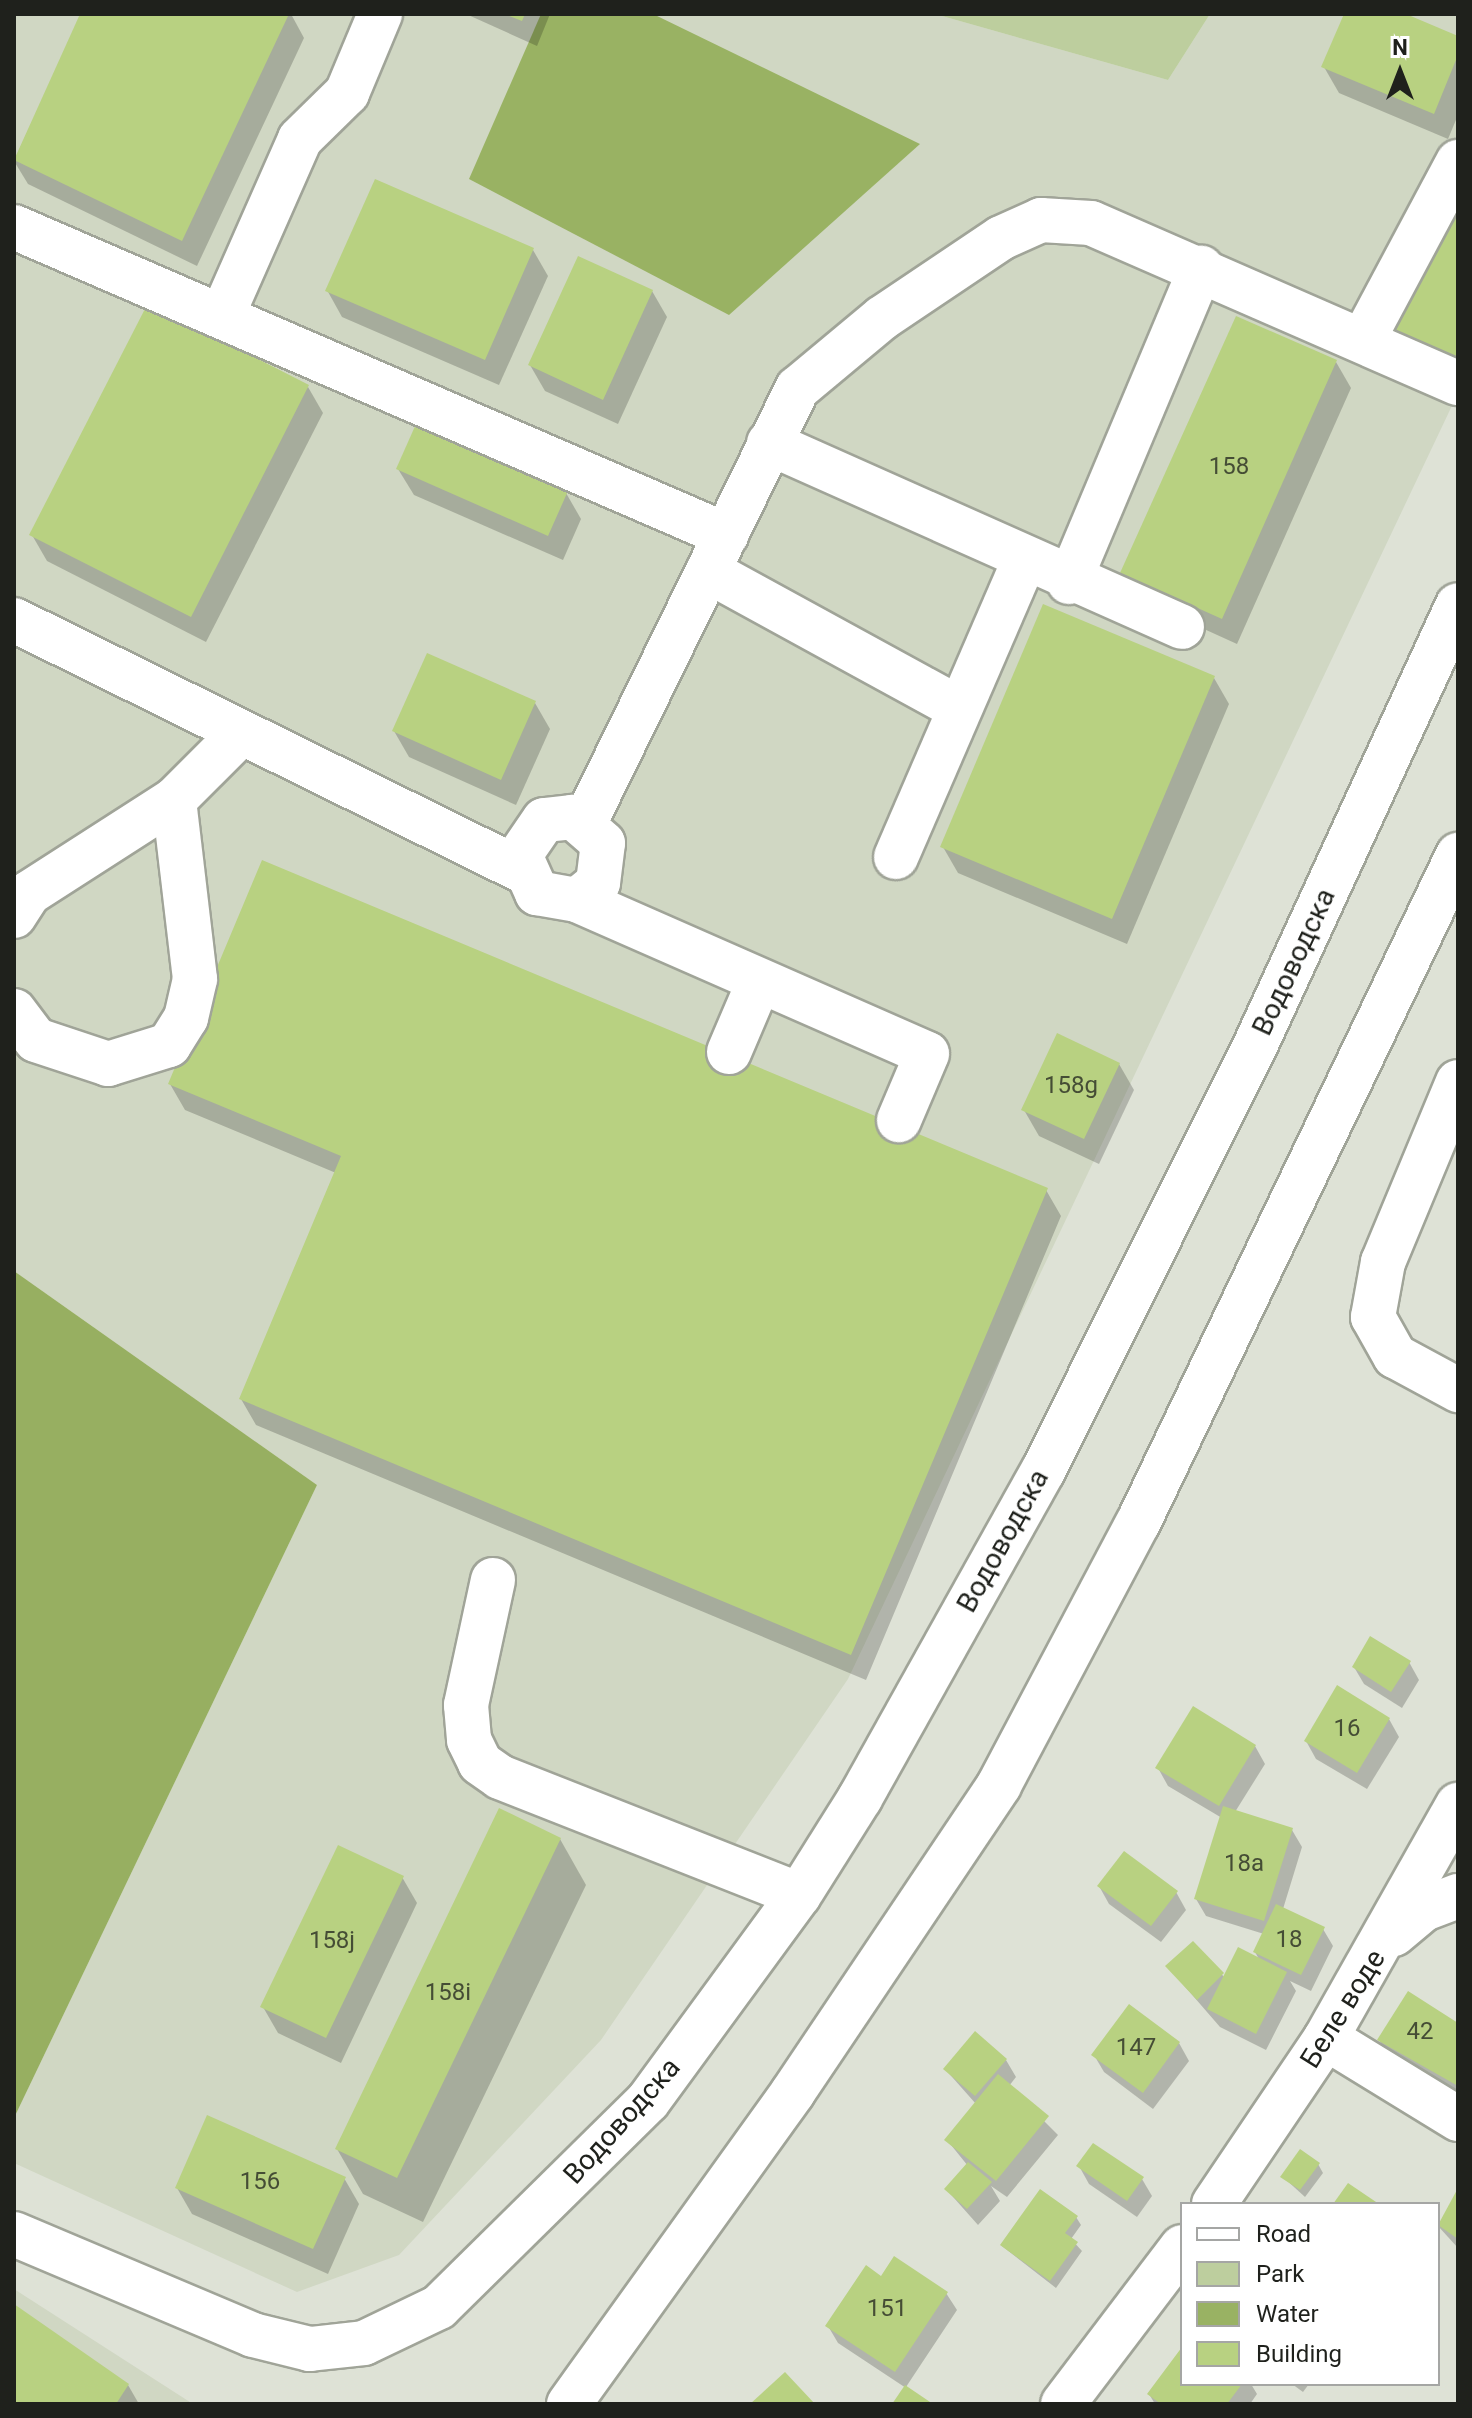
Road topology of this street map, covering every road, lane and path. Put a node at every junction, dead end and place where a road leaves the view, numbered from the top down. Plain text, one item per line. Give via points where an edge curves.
1 (380, 14) edge
2 (1458, 162) edge
3 (14, 227) edge
4 (1201, 268) junction
5 (222, 316) junction
6 (1363, 340) junction
7 (1458, 383) edge
8 (769, 443) junction
9 (717, 553) junction
10 (1024, 561) junction
11 (1069, 582) junction
12 (1458, 605) edge
13 (14, 620) edge
14 (1182, 627) dead end
15 (958, 708) junction
16 (238, 736) junction
17 (174, 800) junction
18 (585, 822) junction
19 (1458, 855) edge
20 (896, 857) dead end
21 (521, 870) junction
22 (577, 900) junction
23 (14, 916) edge
24 (758, 984) junction
25 (14, 1011) edge
26 (729, 1052) dead end
27 (1458, 1082) edge
28 (899, 1120) dead end
29 (1458, 1390) edge
30 (493, 1580) dead end
31 (1458, 1805) edge
32 (799, 1895) junction
33 (1458, 1896) edge
34 (1383, 1944) junction
35 (1326, 2038) junction
36 (1458, 2119) edge
37 (1215, 2202) edge
38 (14, 2234) edge
39 (1180, 2250) edge
40 (569, 2404) edge
41 (1063, 2404) edge

1 - 5 street via 347,93 300,139
2 - 6 street
3 - 5 street
4 - 6 street
4 - 8 street via 1091,223 1041,220 1001,238 882,318 798,388
4 - 11 street
5 - 9 street
6 - 7 street
8 - 9 street
8 - 10 street
9 - 15 street
9 - 18 street
10 - 11 street
10 - 15 street
11 - 14 street
12 - 32 street, Водоводска via 1255,1046 1043,1471
13 - 16 street
15 - 20 street
16 - 17 street
16 - 21 street
17 - 23 street via 29,893
17 - 25 street via 195,979 169,1045 108,1064 36,1040
18 - 21 street via 544,820 523,841
18 - 22 street via 606,857 598,883
19 - 40 street via 1138,1523 999,1785 793,2092
21 - 22 street via 549,900
22 - 24 street
24 - 26 street
24 - 28 street via 927,1054
27 - 29 street via 1383,1262 1373,1317 1395,1356
30 - 32 street via 466,1705 480,1763 500,1777
31 - 34 street, Беле воде
32 - 38 street, Водоводска via 648,2101 439,2307 364,2343 310,2349 253,2335
33 - 34 street via 1424,1909
34 - 35 street, Беле воде
35 - 36 street
35 - 37 street, Беле воде
39 - 41 street

